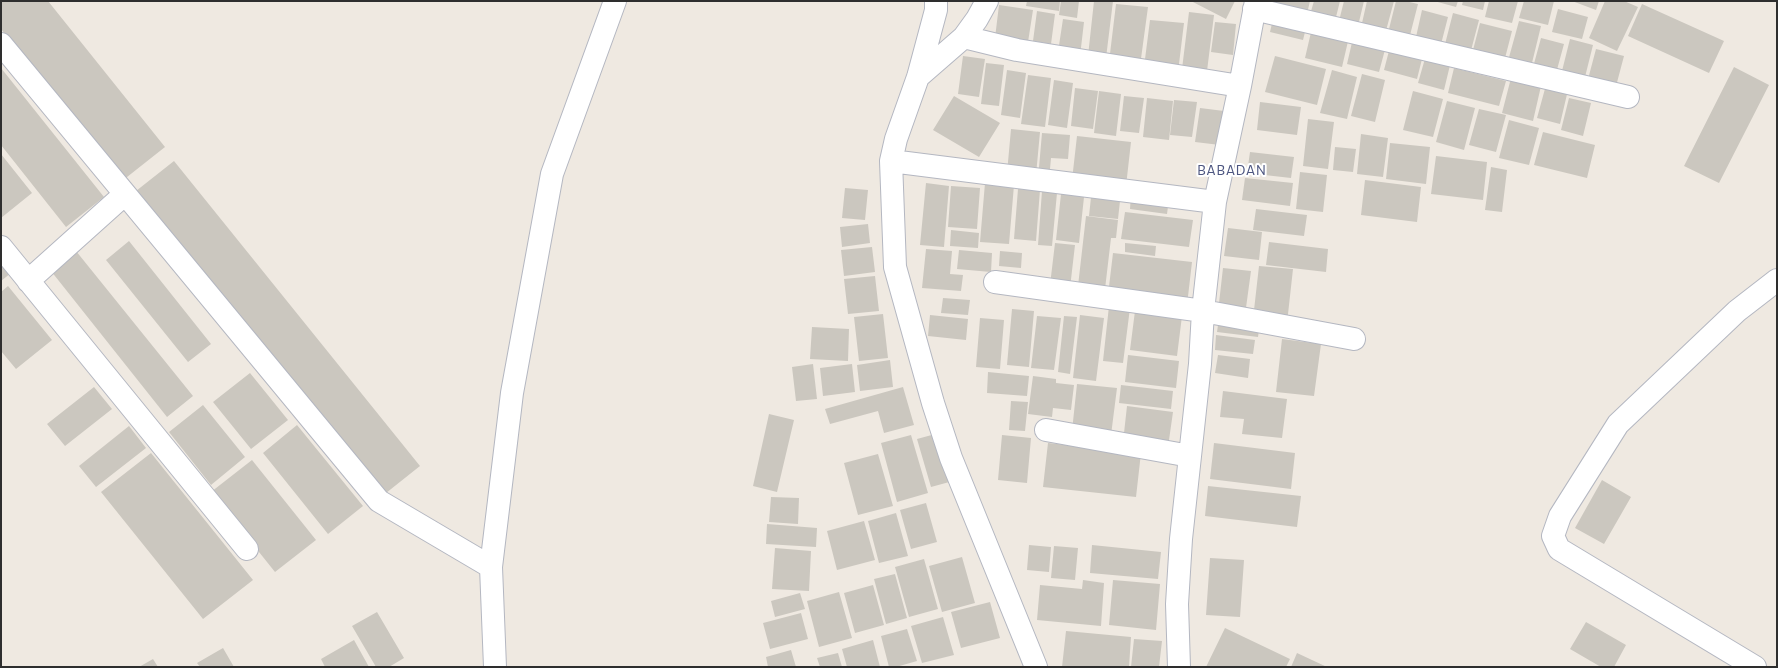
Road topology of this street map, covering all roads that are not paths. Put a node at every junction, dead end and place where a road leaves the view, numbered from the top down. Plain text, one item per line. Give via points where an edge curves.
1 (615, 1) edge
2 (936, 1) edge
3 (987, 1) edge
4 (1255, 5) edge
5 (964, 37) junction
6 (1, 44) edge
7 (918, 77) junction
8 (1240, 86) junction
9 (1628, 98) dead end
10 (891, 161) junction
11 (125, 194) junction
12 (1215, 202) junction
13 (1, 247) edge
14 (1777, 280) edge
15 (28, 281) junction
16 (995, 282) dead end
17 (1203, 311) junction
18 (1354, 338) dead end
19 (1046, 430) dead end
20 (1190, 456) junction
21 (247, 549) dead end
22 (491, 567) junction
23 (495, 667) edge
24 (1036, 667) edge
25 (1179, 667) edge
26 (1755, 667) edge

1 - 22 street via 552,174 512,393
2 - 7 street via 936,10
3 - 5 street
4 - 8 street
4 - 9 street
5 - 7 street
5 - 8 street via 1017,50
6 - 11 street
7 - 10 street
8 - 12 street
10 - 12 street
10 - 24 street via 896,267 932,403 951,458
11 - 15 street
11 - 22 street via 378,502
12 - 17 street
13 - 15 street
14 - 26 street via 1737,311 1618,424 1560,516 1553,536 1559,549
15 - 21 street
16 - 17 street
17 - 18 street
17 - 20 street
19 - 20 street
20 - 25 street via 1177,604
22 - 23 street

